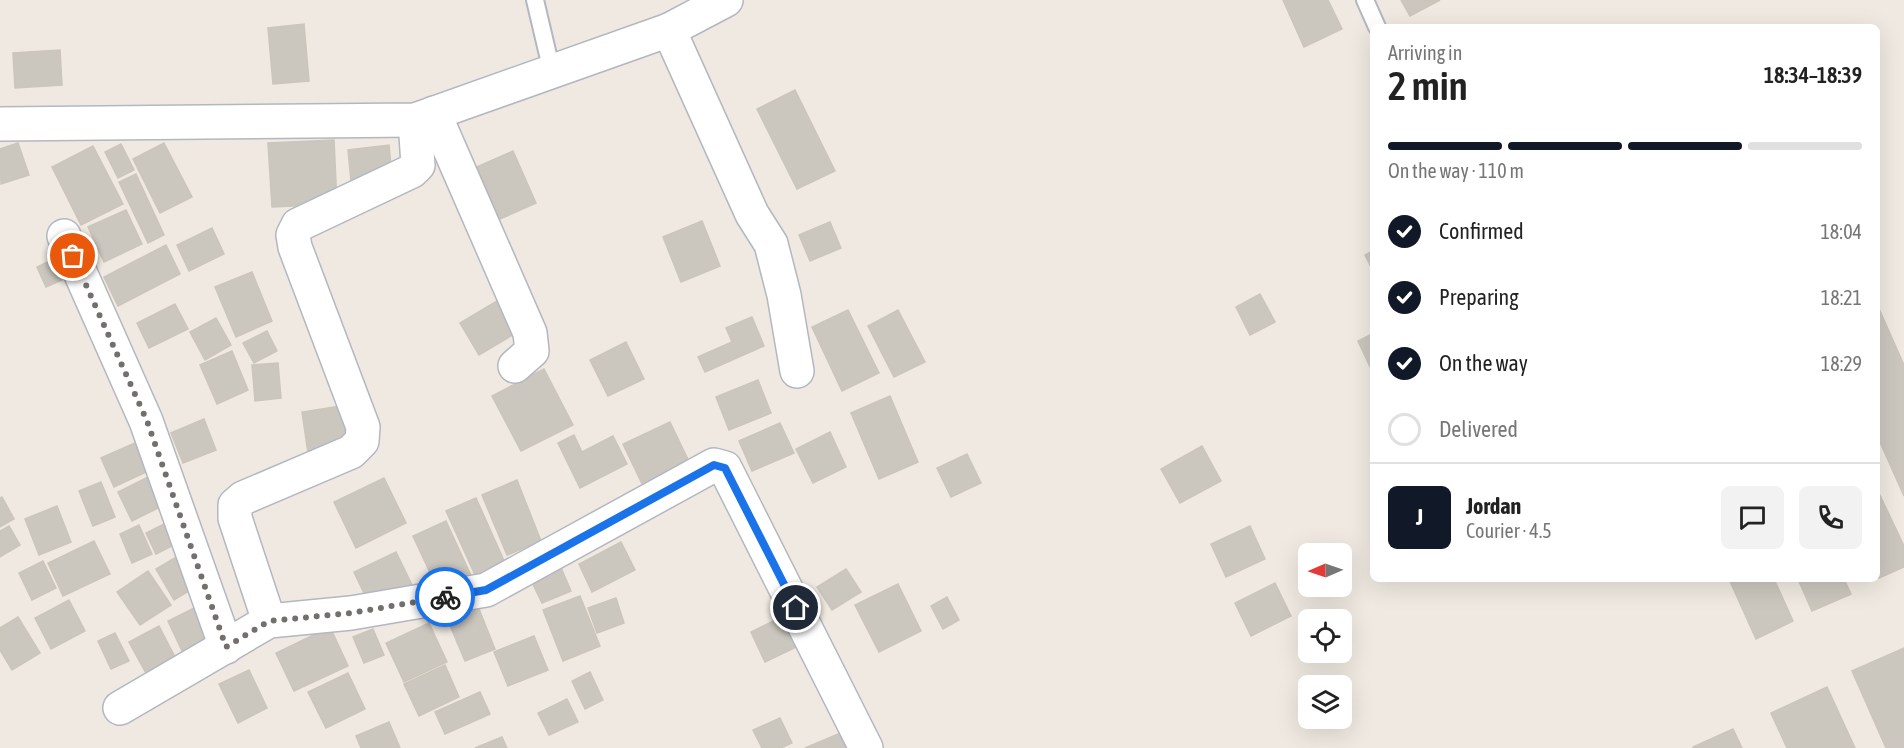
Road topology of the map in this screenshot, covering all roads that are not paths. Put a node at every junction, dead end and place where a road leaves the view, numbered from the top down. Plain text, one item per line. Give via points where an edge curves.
1 (536, 0) edge
2 (726, 0) edge
3 (1365, 0) edge
4 (1376, 24) edge
5 (669, 30) junction
6 (552, 72) junction
7 (424, 116) junction
8 (0, 124) edge
9 (64, 236) dead end
10 (515, 366) dead end
11 (797, 371) dead end
12 (269, 621) junction
13 (226, 647) junction
14 (120, 708) dead end
15 (866, 748) edge

1 - 6 lane
2 - 5 street
3 - 4 lane
5 - 6 street
5 - 11 street via 752,214 771,244
6 - 7 street
7 - 8 street
7 - 10 street via 530,333 532,351
7 - 12 street via 418,165 412,171 298,225 293,236 363,427 362,441 351,452 243,498 235,505 235,518
9 - 13 street via 147,421
12 - 13 street
12 - 15 street via 351,613 486,590 714,465 725,468
13 - 14 street

